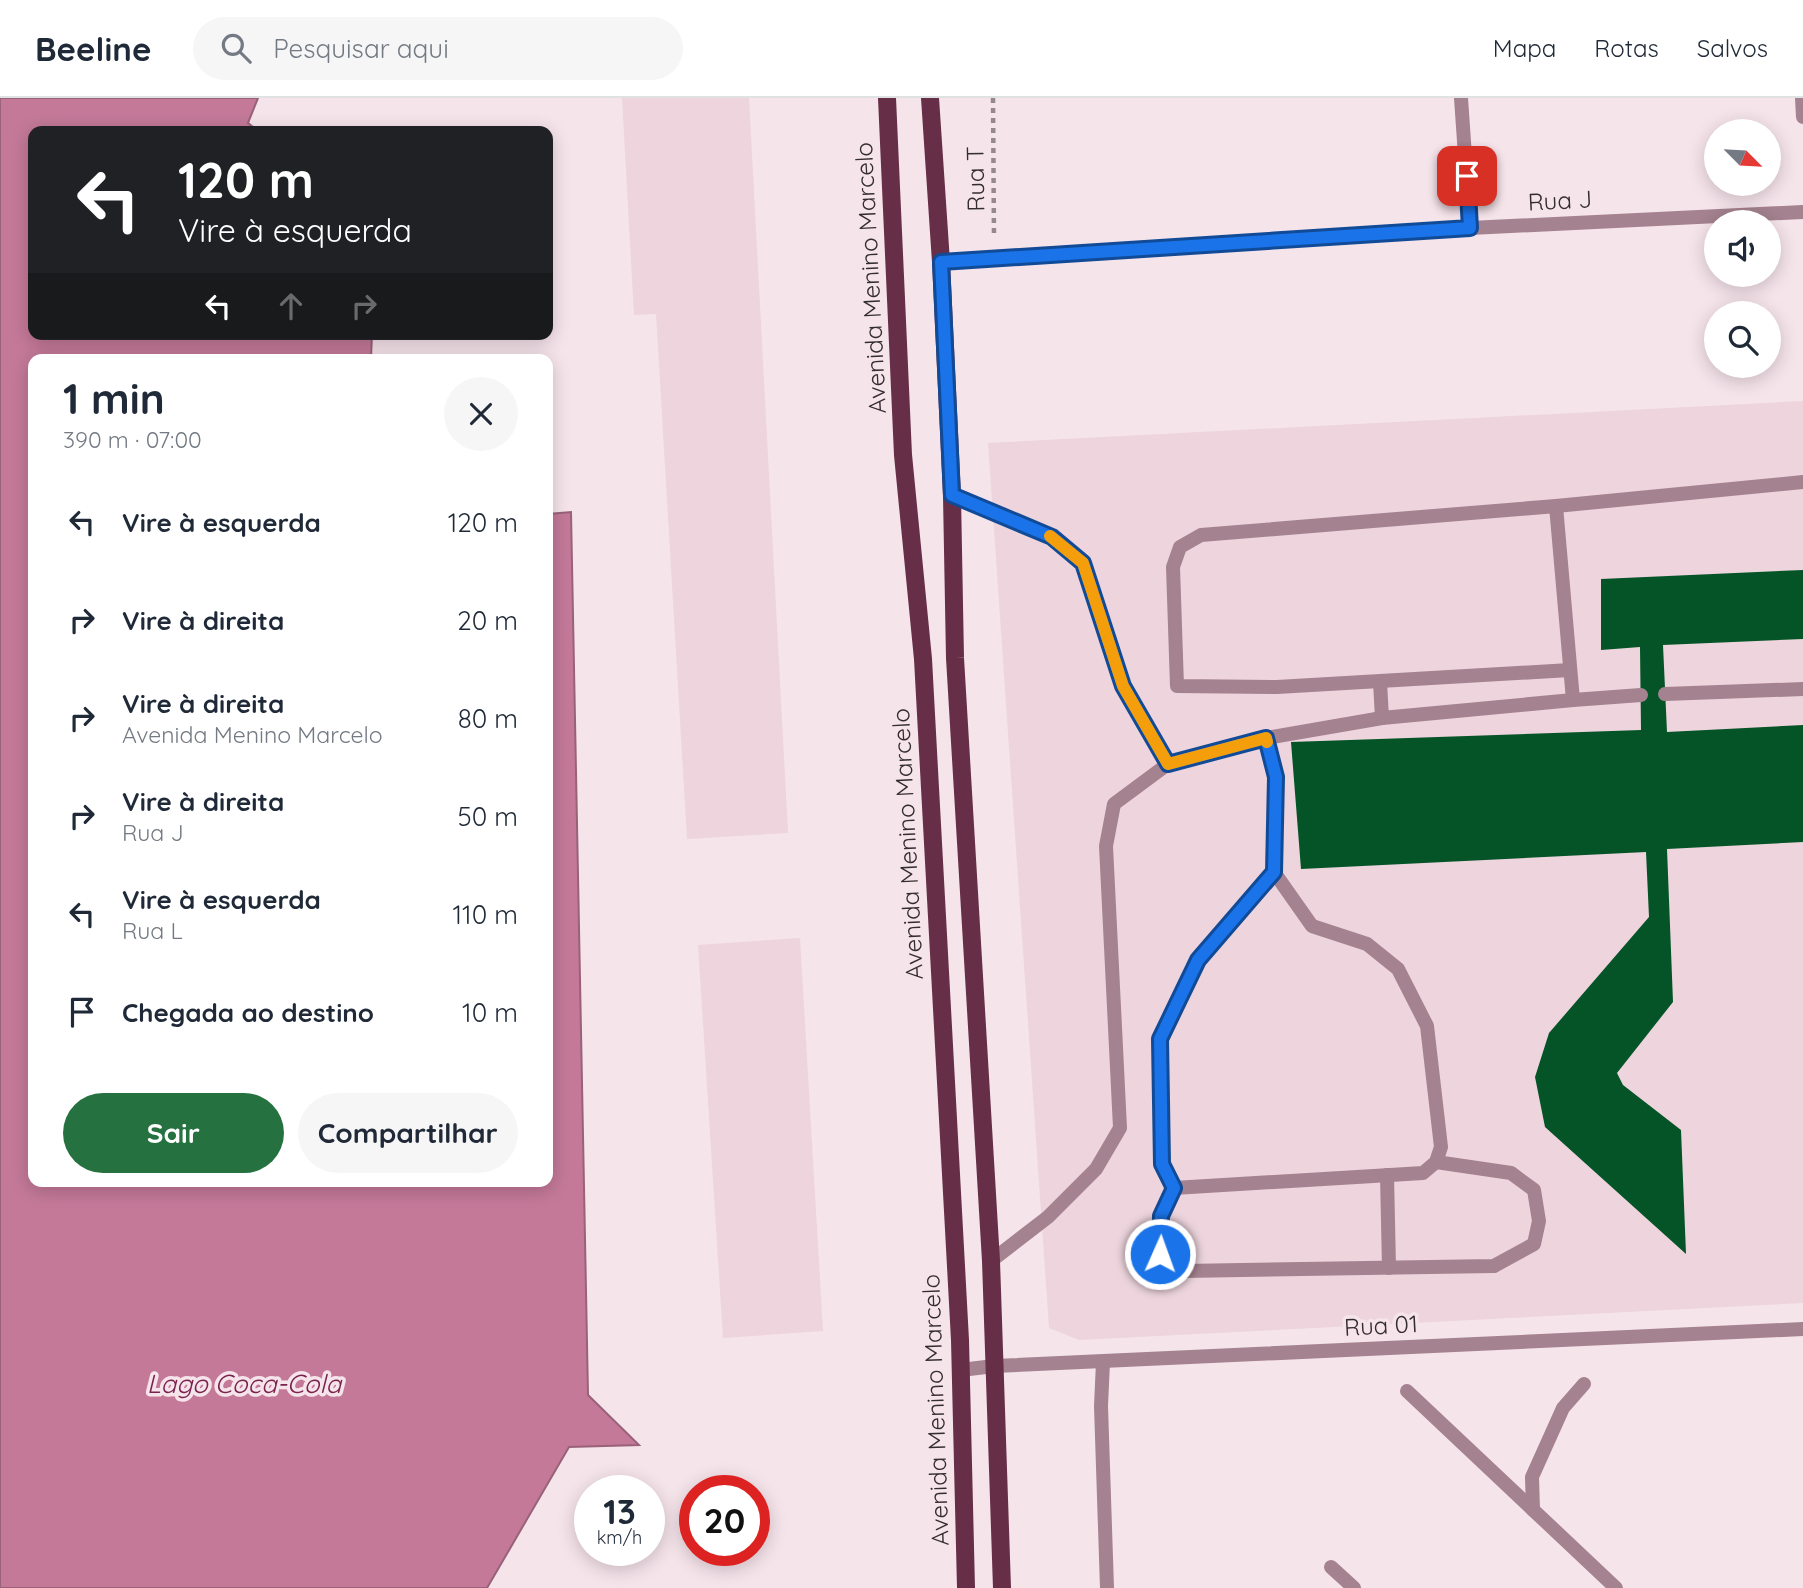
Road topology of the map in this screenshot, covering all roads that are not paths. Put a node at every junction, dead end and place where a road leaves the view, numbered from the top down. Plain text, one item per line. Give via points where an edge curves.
1 (887, 98) edge
2 (930, 98) edge
3 (1461, 98) edge
4 (1802, 98) edge
5 (1803, 117) edge
6 (1803, 212) edge
7 (1470, 228) junction
8 (941, 262) junction
9 (1803, 482) edge
10 (952, 495) junction
11 (1556, 506) junction
12 (1570, 670) junction
13 (1380, 682) junction
14 (1803, 689) edge
15 (1665, 694) dead end
16 (1641, 695) dead end
17 (1573, 699) junction
18 (1382, 718) junction
19 (1266, 738) junction
20 (1168, 764) junction
21 (1274, 872) junction
22 (1436, 1162) junction
23 (1387, 1175) junction
24 (1174, 1188) junction
25 (991, 1261) junction
26 (1389, 1268) junction
27 (1803, 1329) edge
28 (1103, 1362) junction
29 (994, 1366) junction
30 (961, 1370) junction
31 (1584, 1384) dead end
32 (1407, 1391) dead end
33 (1533, 1510) junction
34 (1331, 1567) dead end
35 (966, 1588) edge
36 (1002, 1588) edge
37 (1107, 1588) edge
38 (1354, 1588) edge
39 (1616, 1588) edge

1 - 30 main road, Avenida Menino Marcelo via 903,456 923,659
2 - 8 main road
3 - 7 street
4 - 5 street
6 - 7 street, Rua J
7 - 8 street, Rua J
8 - 10 main road
9 - 11 street
10 - 20 street via 1052,537 1083,563 1123,686
10 - 25 main road via 955,658
11 - 12 street
11 - 13 street via 1201,535 1180,547 1173,567 1177,687
12 - 13 street
12 - 17 street
13 - 18 street
14 - 15 street
16 - 17 street
17 - 18 street
18 - 19 street
19 - 20 street
19 - 21 street via 1276,777
20 - 25 street via 1114,803 1106,846 1120,1128 1096,1169 1048,1217
21 - 22 street via 1312,926 1367,944 1398,969 1427,1026 1441,1147
21 - 24 street via 1198,960 1160,1039 1162,1164
22 - 23 street via 1423,1172
22 - 26 street via 1511,1173 1534,1191 1539,1221 1534,1244 1494,1266
23 - 24 street
23 - 26 street
24 - 26 street via 1161,1216 1160,1254 1184,1271
25 - 29 main road
27 - 28 street, Rua 01
28 - 29 street, Rua 01
28 - 37 street
29 - 30 street, Rua 01
29 - 36 main road
30 - 35 main road, Avenida Menino Marcelo
31 - 33 street via 1563,1408 1532,1477
32 - 33 street
33 - 39 street
34 - 38 street

